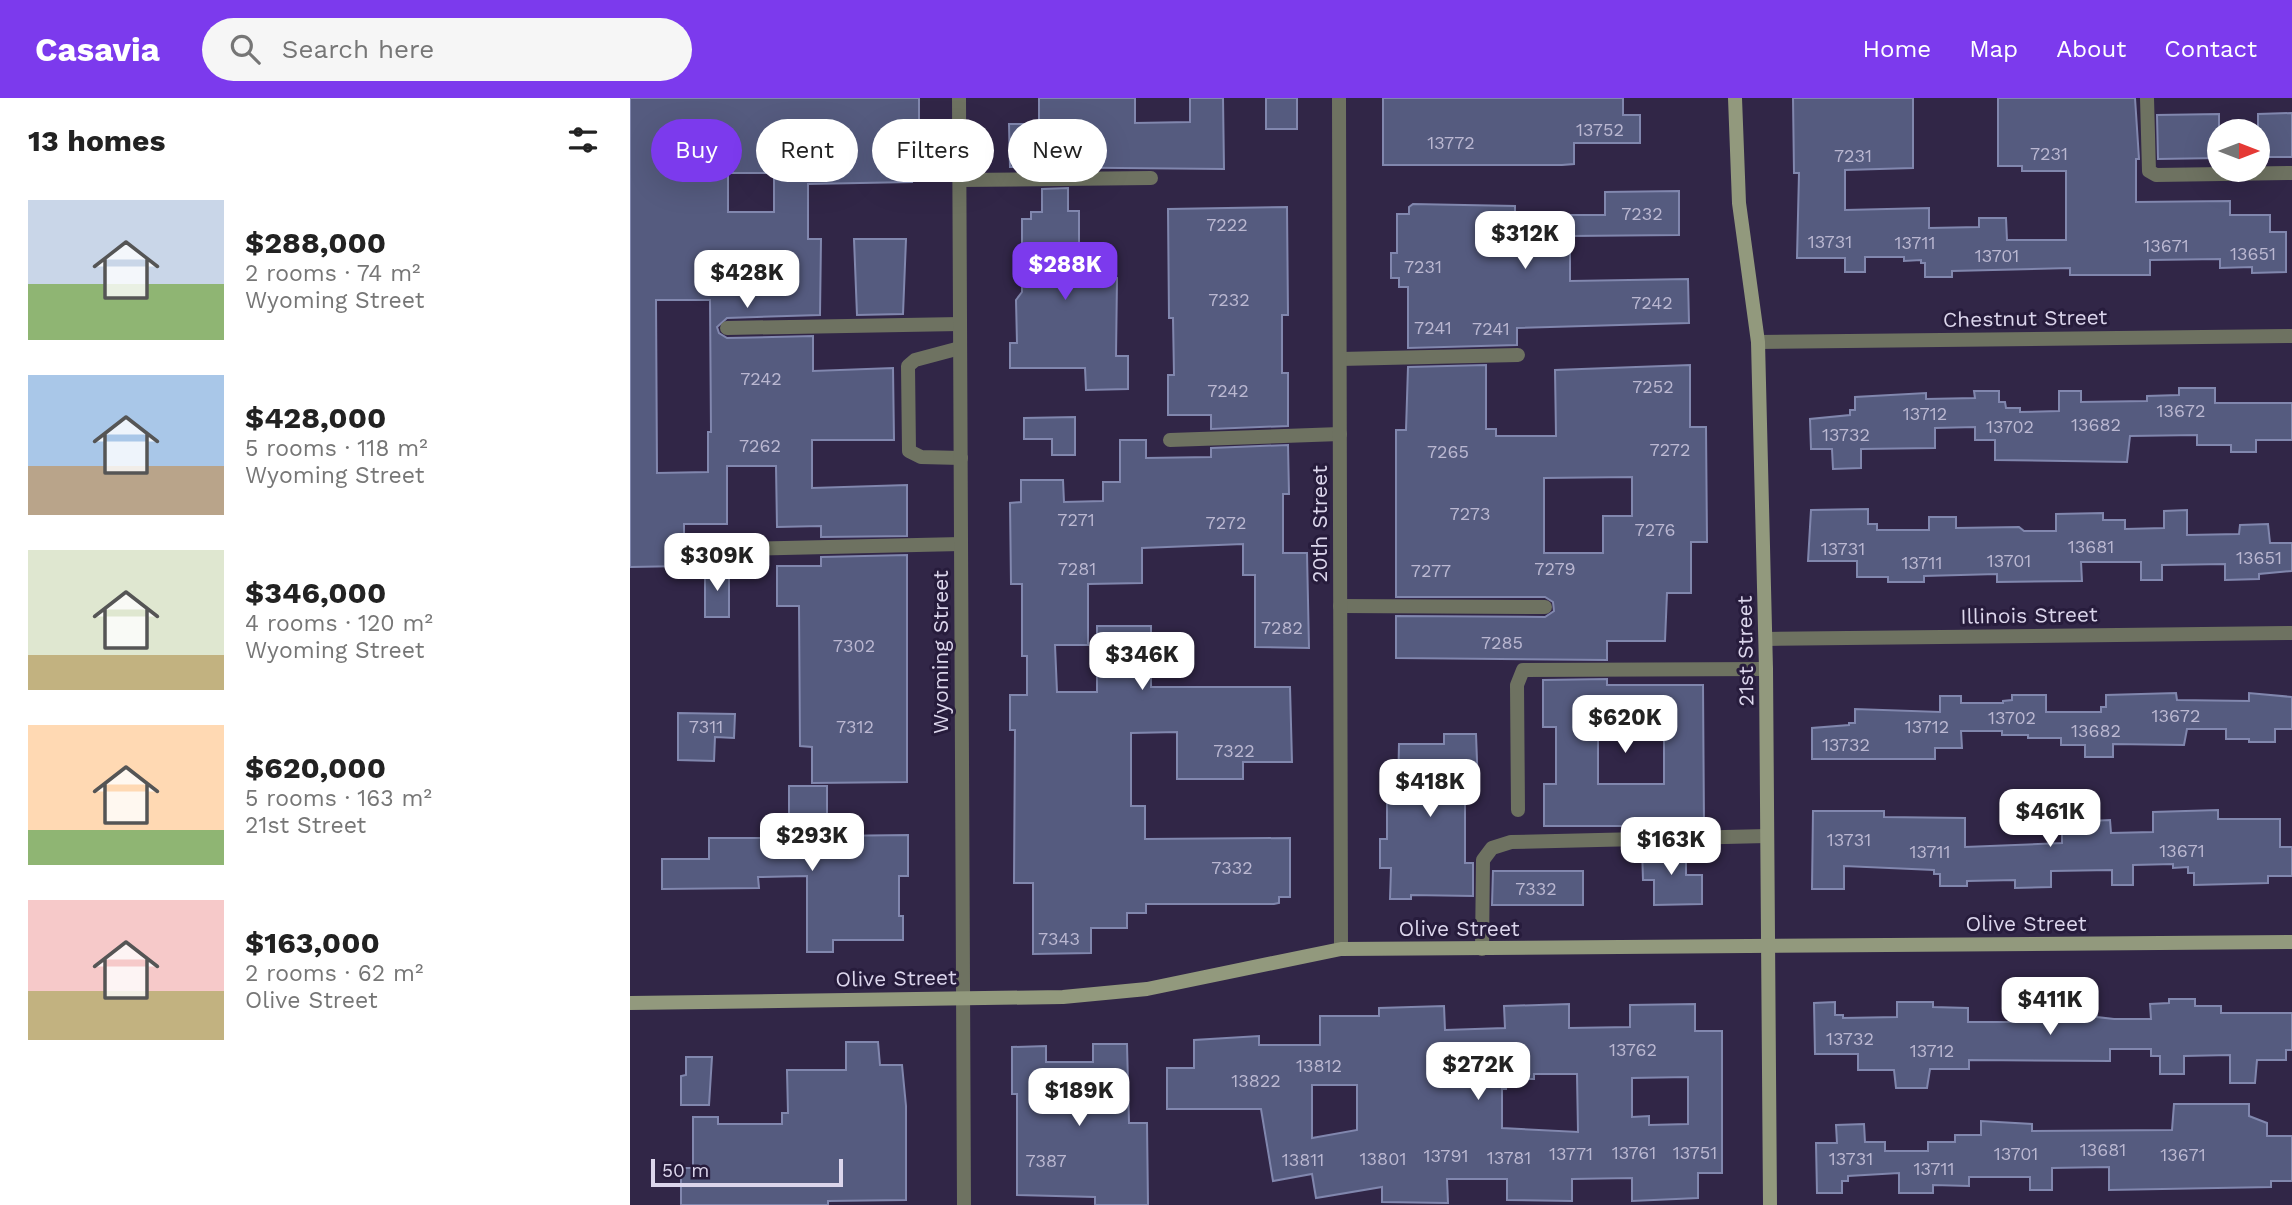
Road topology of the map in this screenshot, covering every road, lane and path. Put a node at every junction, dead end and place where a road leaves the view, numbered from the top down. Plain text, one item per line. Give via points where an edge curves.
1 (959, 98) edge
2 (1339, 98) edge
3 (1735, 98) edge
4 (2147, 98) edge
5 (959, 119) edge
6 (2292, 173) edge
7 (1151, 178) dead end
8 (994, 180) edge
9 (960, 182) edge
10 (960, 324) junction
11 (727, 328) dead end
12 (2292, 336) edge
13 (1758, 342) junction
14 (960, 348) junction
15 (1518, 355) dead end
16 (1340, 359) junction
17 (1340, 434) junction
18 (1170, 440) dead end
19 (961, 458) junction
20 (961, 544) junction
21 (735, 549) dead end
22 (1340, 606) junction
23 (1545, 607) dead end
24 (2292, 633) edge
25 (1766, 639) junction
26 (1766, 669) junction
27 (1518, 810) dead end
28 (1767, 836) junction
29 (2292, 942) edge
30 (1768, 946) junction
31 (1341, 949) junction
32 (1482, 949) junction
33 (963, 998) junction
34 (630, 1003) edge
35 (964, 1205) edge
36 (1770, 1205) edge

1 - 5 street, Wyoming Street
2 - 16 street, 20th Street
3 - 13 street, 21st Street via 1739,203
4 - 6 street via 2149,171 2155,175
7 - 8 street
9 - 10 street, Wyoming Street
10 - 11 street
10 - 14 street, Wyoming Street
12 - 13 street, Chestnut Street
13 - 25 street, 21st Street
14 - 19 street, Wyoming Street
14 - 19 street via 908,366 909,452 921,457
15 - 16 street
16 - 17 street, 20th Street
17 - 18 street
17 - 22 street, 20th Street
19 - 20 street, Wyoming Street
20 - 21 street
20 - 33 street, Wyoming Street
22 - 23 street
22 - 31 street, 20th Street
24 - 25 street, Illinois Street
25 - 26 street, 21st Street
26 - 27 street via 1524,670 1517,685
26 - 28 street, 21st Street
28 - 30 street, 21st Street
28 - 32 street via 1511,842 1492,848 1483,860
29 - 30 street, Olive Street
30 - 32 street, Olive Street
30 - 36 street, 21st Street
31 - 32 street, Olive Street
31 - 33 street, Olive Street via 1147,989 1063,997
33 - 34 street, Olive Street
33 - 35 street, Wyoming Street

